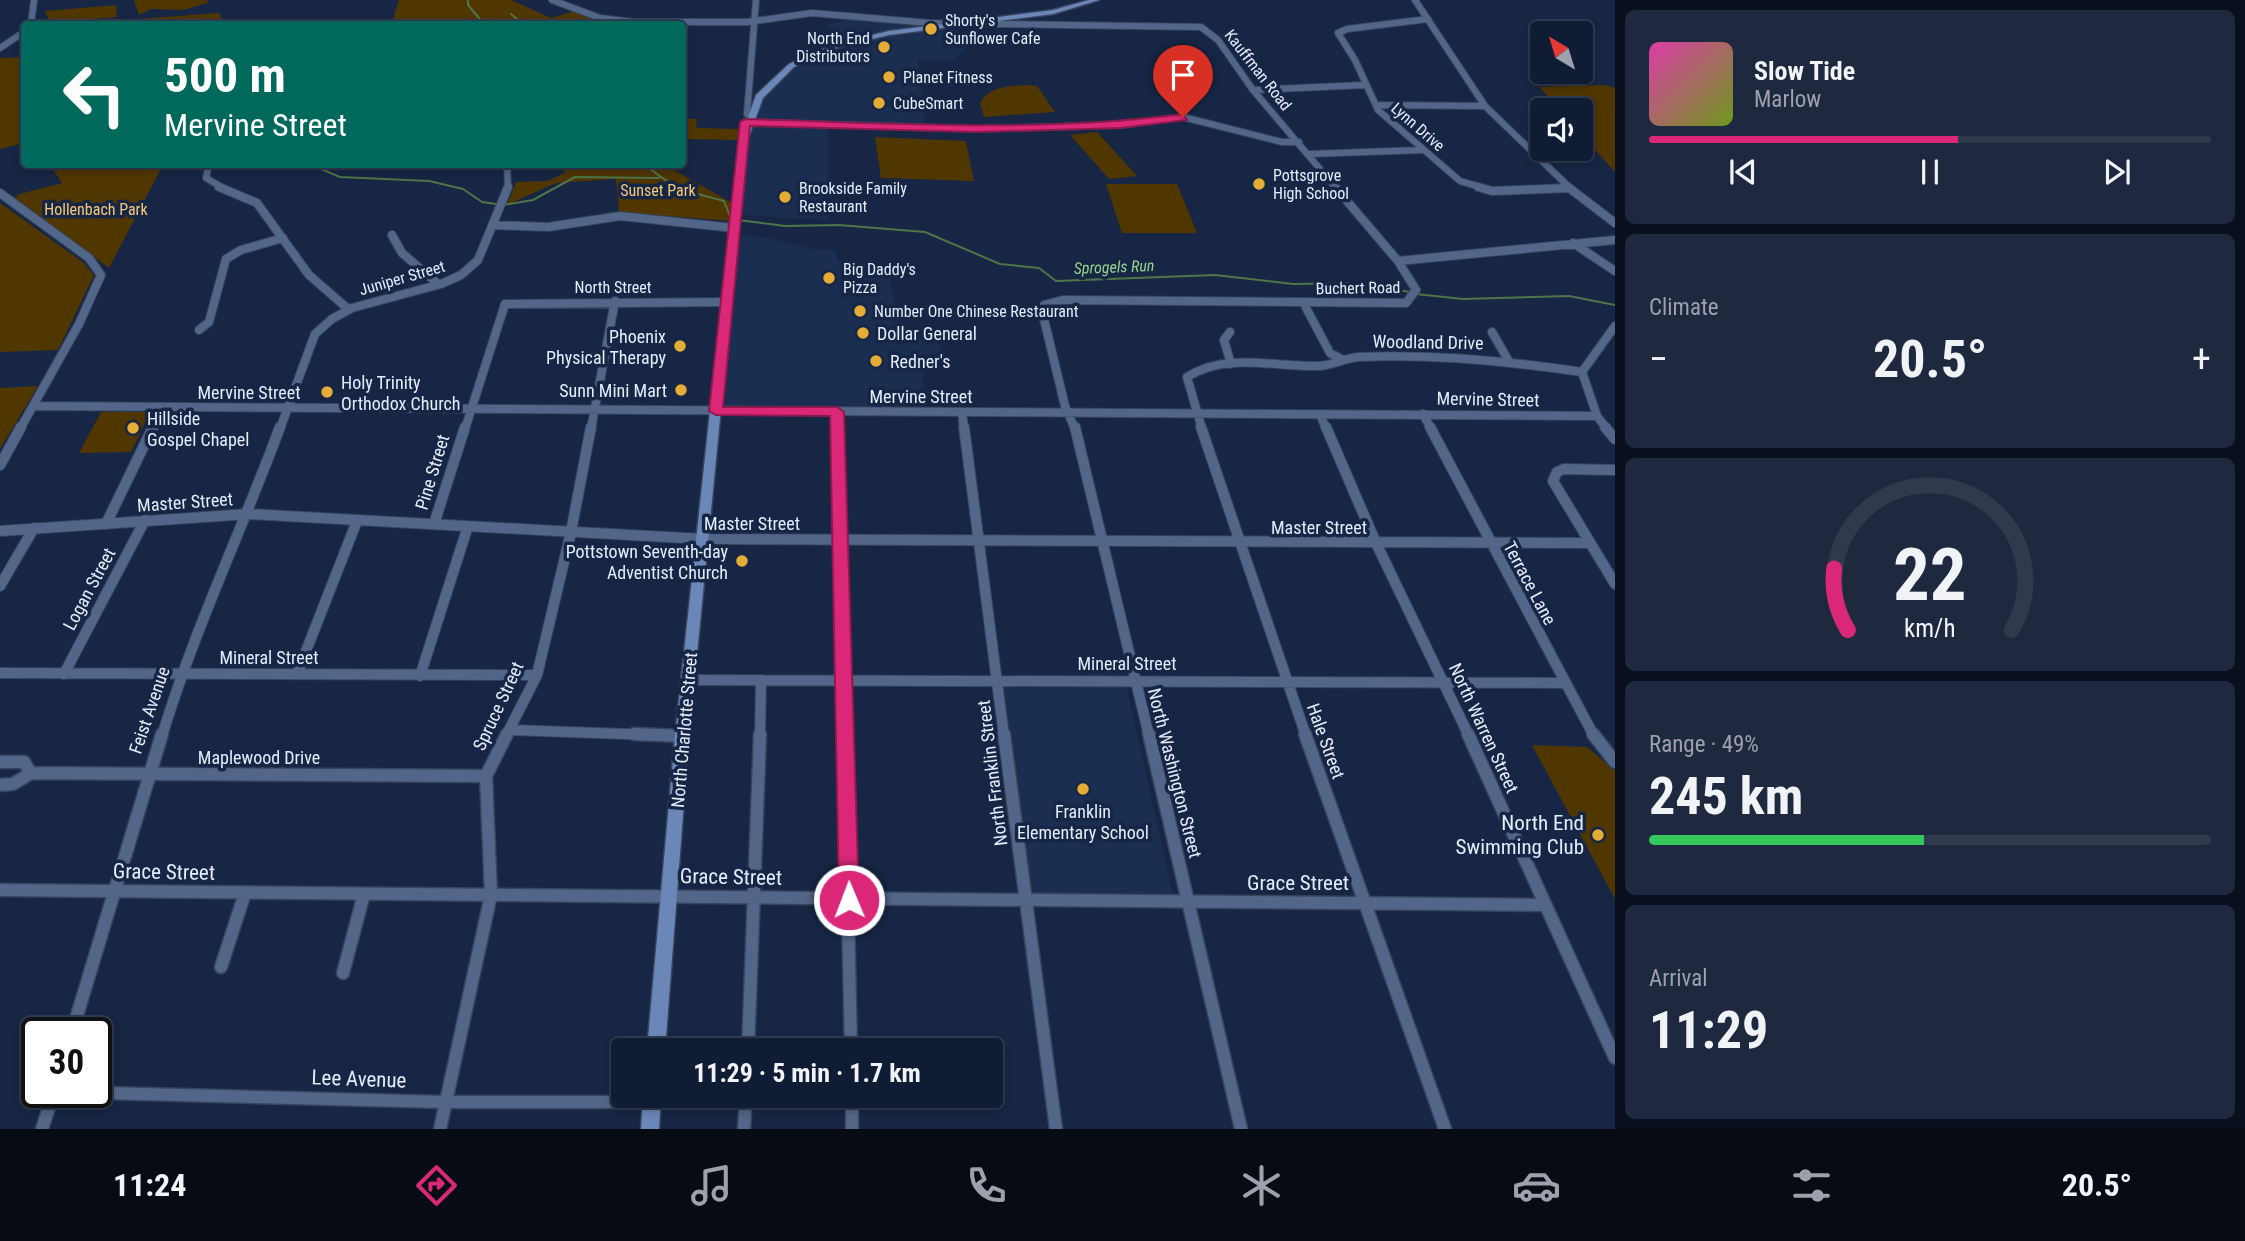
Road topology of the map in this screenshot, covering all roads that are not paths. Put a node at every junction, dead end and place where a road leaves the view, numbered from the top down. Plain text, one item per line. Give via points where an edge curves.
1 (34, 0) edge
2 (552, 0) edge
3 (756, 0) edge
4 (1096, 0) edge
5 (1415, 0) edge
6 (1428, 19) junction
7 (31, 21) edge
8 (615, 21) edge
9 (686, 22) edge
10 (754, 22) junction
11 (930, 23) junction
12 (21, 34) edge
13 (0, 48) edge
14 (1366, 85) junction
15 (1253, 90) junction
16 (1376, 105) junction
17 (1485, 106) junction
18 (746, 118) junction
19 (1299, 142) junction
20 (1422, 150) junction
21 (1310, 154) junction
22 (208, 168) edge
23 (508, 168) edge
24 (1569, 188) junction
25 (0, 193) edge
26 (735, 222) junction
27 (1615, 223) edge
28 (492, 225) junction
29 (392, 234) dead end
30 (283, 238) junction
31 (1615, 240) edge
32 (1573, 243) junction
33 (1398, 261) junction
34 (1615, 271) edge
35 (438, 284) junction
36 (615, 301) junction
37 (728, 302) junction
38 (1304, 304) junction
39 (1044, 305) joint
40 (347, 308) junction
41 (501, 309) joint
42 (1615, 326) edge
43 (199, 330) dead end
44 (1492, 331) dead end
45 (1230, 332) dead end
46 (1341, 359) junction
47 (1508, 360) junction
48 (1231, 364) junction
49 (1200, 367) joint
50 (1583, 372) junction
51 (34, 406) junction
52 (162, 407) junction
53 (288, 408) junction
54 (469, 409) junction
55 (592, 410) junction
56 (716, 411) junction
57 (837, 412) junction
58 (962, 412) junction
59 (1069, 413) junction
60 (1197, 413) junction
61 (1320, 414) junction
62 (1423, 414) junction
63 (1598, 416) junction
64 (1615, 439) edge
65 (0, 465) edge
66 (1615, 470) edge
67 (248, 514) junction
68 (145, 520) junction
69 (357, 521) junction
70 (106, 524) junction
71 (434, 524) junction
72 (468, 526) junction
73 (34, 528) junction
74 (0, 531) edge
75 (571, 532) junction
76 (703, 539) junction
77 (839, 539) junction
78 (981, 541) junction
79 (1490, 541) junction
80 (1102, 543) junction
81 (1239, 543) junction
82 (1376, 543) junction
83 (1590, 543) junction
84 (1615, 584) edge
85 (0, 586) edge
86 (0, 673) edge
87 (64, 674) junction
88 (298, 674) junction
89 (180, 676) junction
90 (420, 676) junction
91 (537, 676) junction
92 (845, 679) junction
93 (999, 679) junction
94 (689, 680) junction
95 (761, 680) junction
96 (1134, 681) junction
97 (1286, 681) junction
98 (1445, 683) junction
99 (1566, 683) junction
100 (512, 730) junction
101 (682, 736) junction
102 (0, 762) edge
103 (1615, 762) edge
104 (31, 773) junction
105 (148, 773) junction
106 (486, 776) junction
107 (0, 785) edge
108 (0, 890) edge
109 (114, 890) junction
110 (245, 893) junction
111 (364, 894) junction
112 (491, 895) junction
113 (671, 896) junction
114 (756, 897) junction
115 (849, 900) junction
116 (1025, 900) junction
117 (1366, 902) junction
118 (1190, 903) junction
119 (1545, 905) junction
120 (220, 967) dead end
121 (343, 973) dead end
122 (76, 1017) edge
123 (657, 1038) edge
124 (749, 1038) edge
125 (851, 1038) edge
126 (1615, 1058) edge
127 (112, 1093) edge
128 (611, 1100) edge
129 (444, 1102) junction
130 (49, 1108) edge
131 (651, 1108) edge
132 (745, 1108) edge
133 (852, 1108) edge
134 (42, 1129) edge
135 (440, 1129) edge
136 (650, 1129) edge
137 (744, 1129) edge
138 (852, 1129) edge
139 (1056, 1129) edge
140 (1241, 1129) edge
141 (1445, 1129) edge

1 - 7 street
2 - 8 street, Kauffman Road
3 - 10 street
4 - 11 main road via 1040,14
5 - 6 street
6 - 14 street, Lynn Drive via 1340,31 1338,37
6 - 17 street
9 - 10 street, Kauffman Road
10 - 11 street, Kauffman Road via 824,14
10 - 18 street
11 - 15 street, Kauffman Road via 1192,24 1210,31
11 - 18 main road via 864,36 809,55 766,85
12 - 13 street
14 - 15 street
14 - 16 street, Lynn Drive
15 - 19 street, Kauffman Road
16 - 17 street
16 - 20 street, Lynn Drive
17 - 24 street
18 - 19 street via 977,129 1120,125 1183,117 1282,142
18 - 26 main road
19 - 21 street, Kauffman Road
20 - 21 street
20 - 24 street, Lynn Drive via 1460,181 1479,189
21 - 33 street, Kauffman Road
22 - 30 street via 210,183 257,204
23 - 28 street, Juniper Street via 508,188
24 - 27 street
25 - 51 street via 89,258 100,275 96,292
26 - 28 street via 620,216 548,227
26 - 37 main road
28 - 35 street, Juniper Street via 470,269
29 - 35 street via 402,253
30 - 40 street via 309,275
30 - 43 street via 241,250 226,260 209,322
31 - 32 street, Buchert Road
32 - 33 street, Buchert Road
32 - 34 street
33 - 38 street, Buchert Road via 1414,293 1406,303
35 - 40 street, Juniper Street
36 - 37 street, North Street
36 - 41 street, North Street via 511,301
36 - 55 street, Spruce Street
37 - 56 main road, North Charlotte Street
38 - 39 street, Buchert Road via 1063,300
38 - 46 street via 1331,353
39 - 59 street, North Washington Street
40 - 53 street, Juniper Street via 314,334
41 - 54 street, Pine Street
42 - 50 street
44 - 47 street
45 - 48 street via 1224,340
46 - 47 street, Woodland Drive
46 - 48 street, Woodland Drive via 1318,366
47 - 50 street, Woodland Drive
48 - 49 street, Woodland Drive
49 - 60 street, Hale Street via 1187,377
50 - 63 street
51 - 52 street, Mervine Street
51 - 65 street
52 - 53 street, Mervine Street
52 - 70 street, Logan Street
53 - 54 street, Mervine Street
53 - 67 street, Feist Avenue
54 - 55 street, Mervine Street
54 - 71 street, Pine Street
55 - 56 street, Mervine Street
55 - 75 street, Spruce Street
56 - 57 street, Mervine Street
56 - 76 main road, North Charlotte Street
57 - 58 street, Mervine Street
57 - 77 street
58 - 59 street, Mervine Street
58 - 78 street, North Franklin Street
59 - 60 street, Mervine Street
59 - 80 street, North Washington Street
60 - 61 street, Mervine Street
60 - 81 street, Hale Street
61 - 62 street, Mervine Street
61 - 82 street, North Warren Street
62 - 63 street, Mervine Street
62 - 79 street, Terrace Lane
63 - 64 street
66 - 83 street via 1569,469 1553,477
67 - 68 street, Master Street
67 - 69 street, Master Street
67 - 89 street, Feist Avenue
68 - 70 street, Master Street
68 - 87 street, Logan Street
69 - 71 street, Master Street
69 - 88 street
70 - 73 street, Master Street
71 - 72 street, Master Street
72 - 75 street, Master Street
72 - 90 street
73 - 74 street, Master Street
73 - 85 street
75 - 76 street, Master Street
75 - 91 street, Spruce Street
76 - 77 street, Master Street
76 - 94 main road, North Charlotte Street
77 - 78 street, Master Street
77 - 92 street
78 - 80 street, Master Street
78 - 93 street, North Franklin Street
79 - 82 street, Master Street
79 - 83 street, Master Street
79 - 99 street, Terrace Lane
80 - 81 street, Master Street
80 - 96 street, North Washington Street
81 - 82 street, Master Street
81 - 97 street, Hale Street
82 - 98 street, North Warren Street
83 - 84 street
86 - 87 street, Mineral Street
87 - 89 street, Mineral Street
88 - 89 street, Mineral Street
88 - 90 street, Mineral Street
89 - 105 street, Feist Avenue
90 - 91 street, Mineral Street
91 - 100 street, Spruce Street
92 - 93 street, Mineral Street
92 - 95 street, Mineral Street
92 - 115 street
93 - 96 street, Mineral Street
93 - 116 street, North Franklin Street
94 - 95 street, Mineral Street
94 - 101 main road, North Charlotte Street
95 - 114 street
96 - 97 street, Mineral Street
96 - 118 street, North Washington Street
97 - 98 street, Mineral Street
97 - 117 street, Hale Street
98 - 99 street, Mineral Street
98 - 119 street, North Warren Street
99 - 103 street, Terrace Lane via 1601,750
100 - 101 street
100 - 106 street, Spruce Street
101 - 113 main road, North Charlotte Street
102 - 104 street, Maplewood Drive via 24,762
104 - 105 street, Maplewood Drive
104 - 107 street, Maplewood Drive via 13,784
105 - 106 street, Maplewood Drive
105 - 109 street, Feist Avenue
106 - 112 street, Spruce Street
108 - 109 street, Grace Street
109 - 110 street, Grace Street
109 - 122 street, Feist Avenue
110 - 111 street, Grace Street
110 - 120 street
111 - 112 street, Grace Street
111 - 121 street
112 - 113 street, Grace Street
112 - 129 street, Spruce Street
113 - 114 street, Grace Street
113 - 123 main road, North Charlotte Street
114 - 115 street, Grace Street
114 - 124 street
115 - 116 street, Grace Street
115 - 125 street
116 - 118 street, Grace Street
116 - 139 street, North Franklin Street
117 - 118 street, Grace Street
117 - 119 street, Grace Street
117 - 141 street, Hale Street
118 - 140 street, North Washington Street
119 - 126 street, North Warren Street
127 - 129 street, Lee Avenue
128 - 129 street, Lee Avenue
129 - 135 street, Spruce Street
130 - 134 street
131 - 136 main road
132 - 137 street
133 - 138 street

